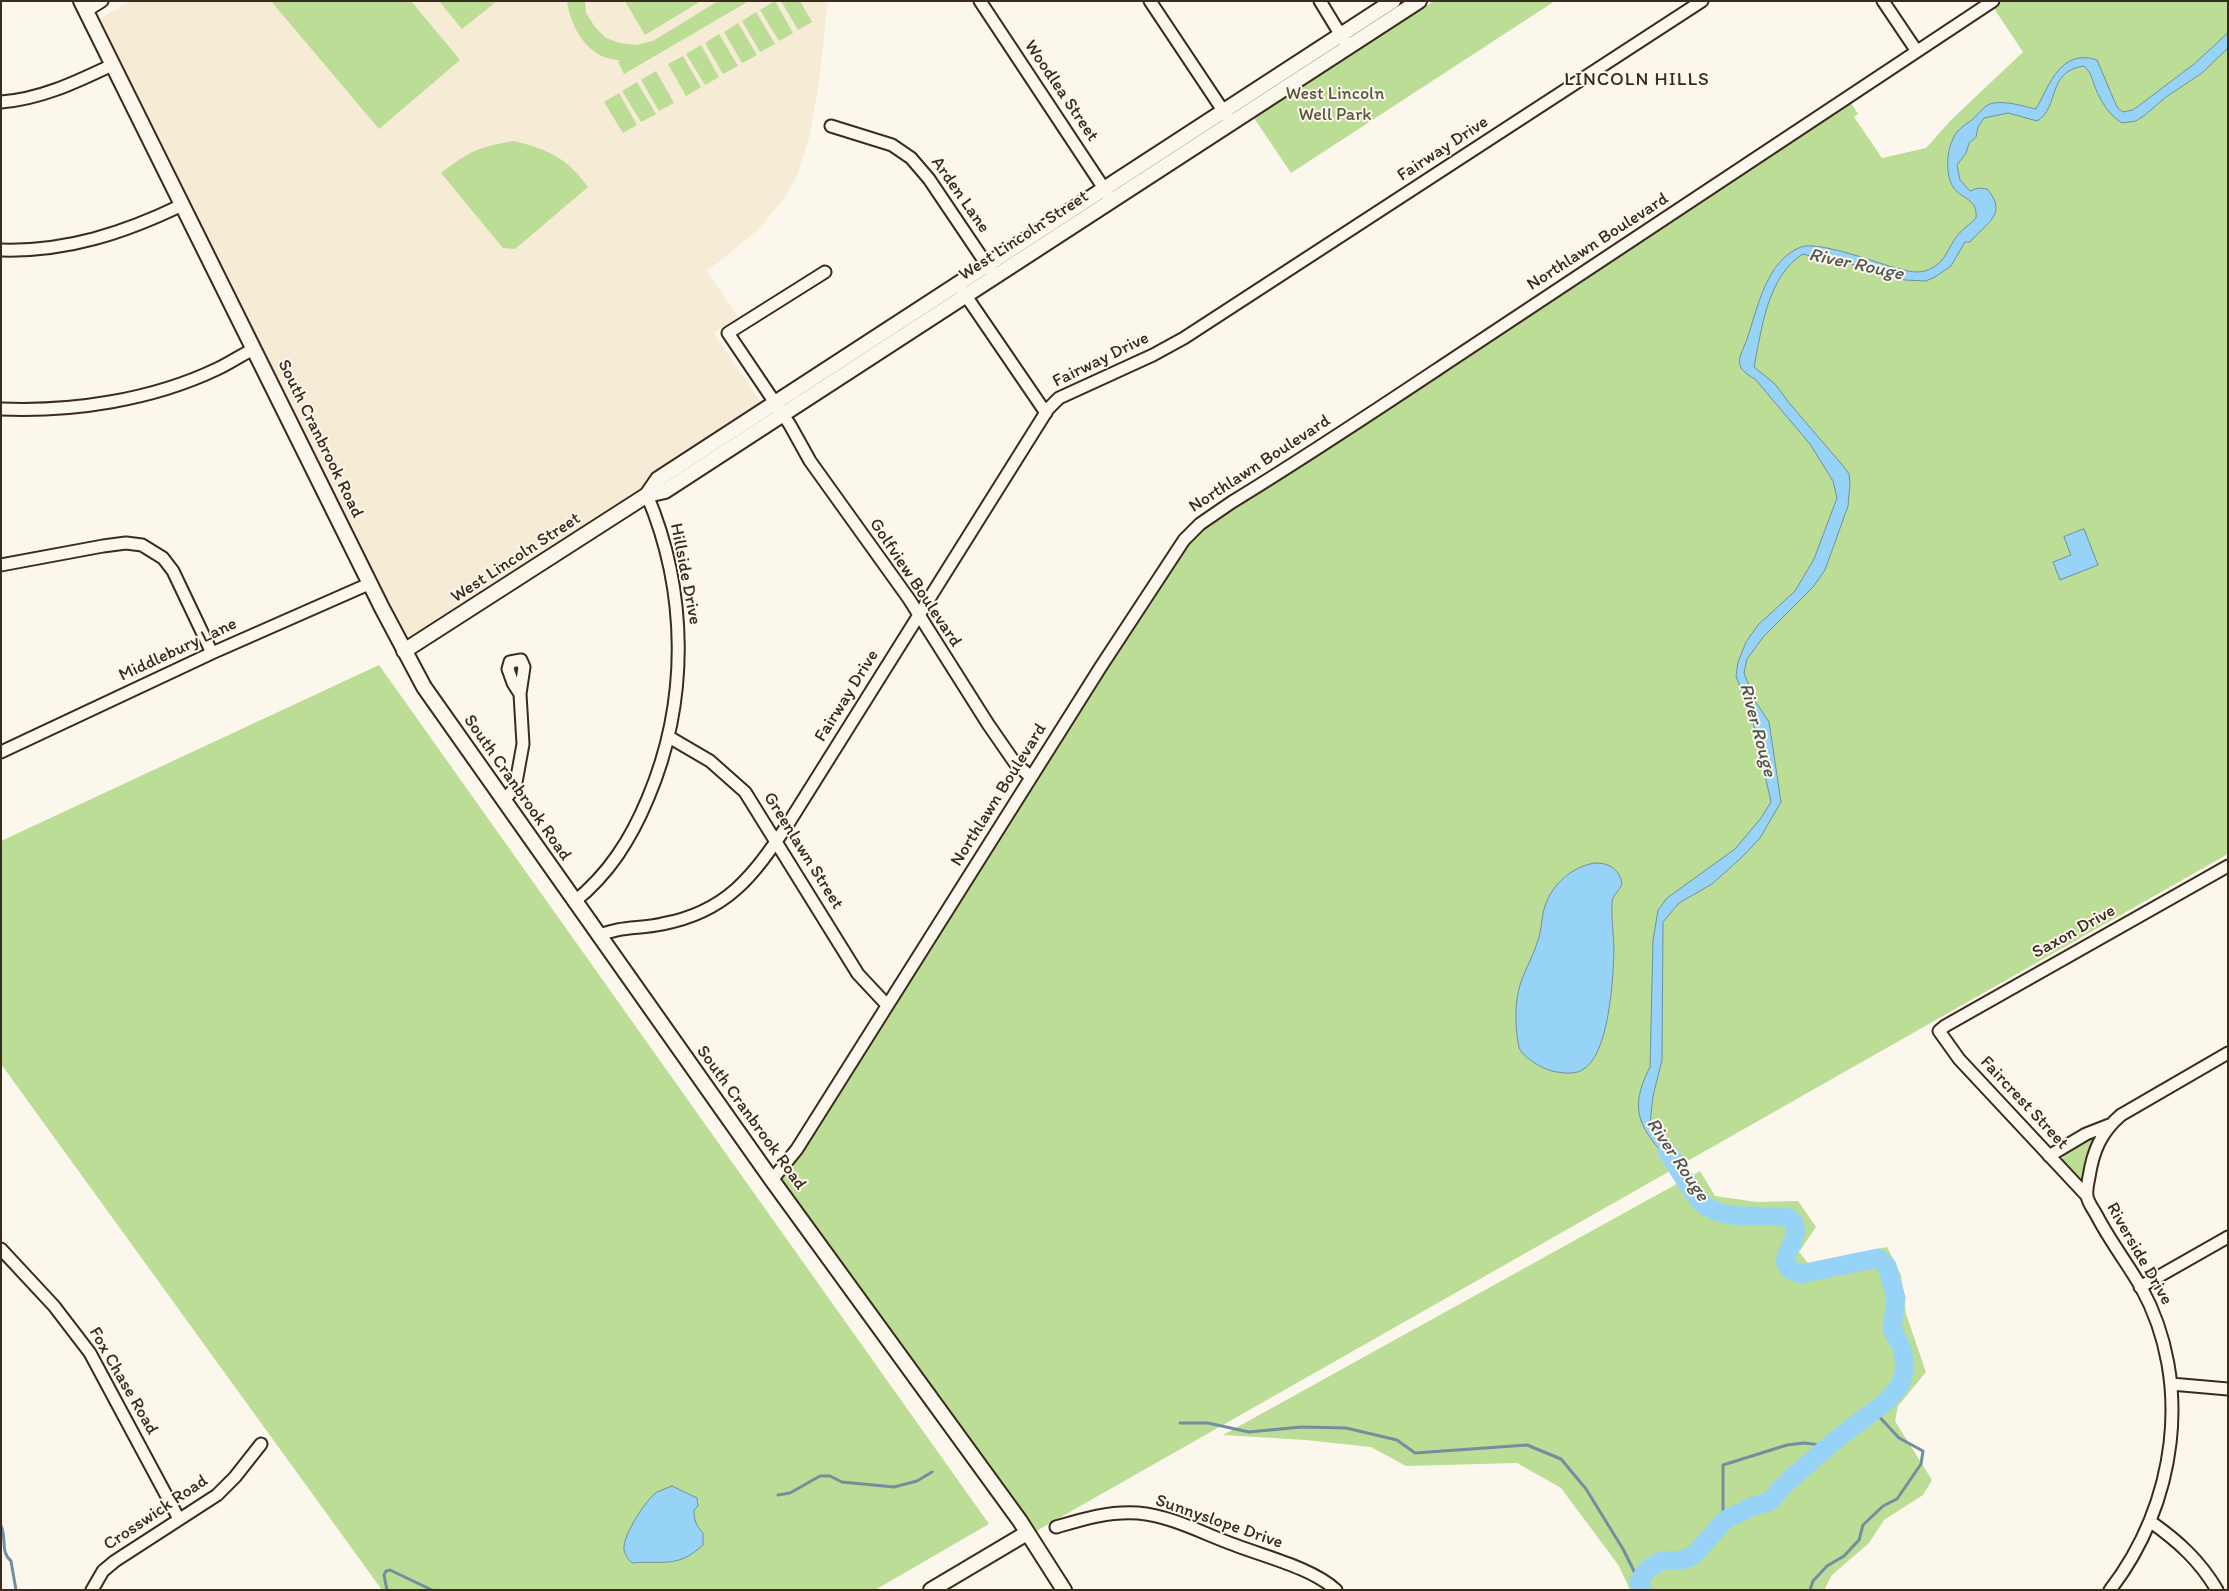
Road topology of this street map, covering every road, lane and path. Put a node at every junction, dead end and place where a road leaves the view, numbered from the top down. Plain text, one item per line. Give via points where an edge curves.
1 (102, 1) edge
2 (980, 1) edge
3 (1150, 1) edge
4 (1320, 1) edge
5 (1393, 1) edge
6 (1420, 1) edge
7 (1702, 1) edge
8 (1883, 1) edge
9 (1993, 1) edge
10 (83, 6) edge
11 (1340, 36) junction
12 (1348, 48) junction
13 (1916, 50) junction
14 (112, 65) junction
15 (1, 102) edge
16 (1224, 111) junction
17 (1232, 123) junction
18 (831, 126) dead end
19 (1109, 194) junction
20 (182, 205) junction
21 (1, 250) edge
22 (991, 271) junction
23 (825, 272) dead end
24 (958, 284) junction
25 (966, 296) junction
26 (254, 349) junction
27 (779, 409) junction
28 (1, 410) edge
29 (1046, 413) junction
30 (647, 495) junction
31 (1, 565) edge
32 (371, 583) junction
33 (918, 615) junction
34 (404, 651) junction
35 (212, 653) junction
36 (520, 694) dead end
37 (669, 737) junction
38 (1, 752) edge
39 (1031, 777) junction
40 (503, 801) junction
41 (776, 841) junction
42 (2228, 866) edge
43 (574, 902) junction
44 (598, 936) junction
45 (887, 1005) junction
46 (1939, 1031) joint
47 (2228, 1053) edge
48 (2110, 1125) junction
49 (2048, 1156) junction
50 (772, 1180) junction
51 (2087, 1196) junction
52 (2228, 1237) edge
53 (1, 1249) edge
54 (2140, 1287) junction
55 (2171, 1384) junction
56 (2228, 1389) edge
57 (260, 1444) dead end
58 (179, 1519) junction
59 (2151, 1522) junction
60 (1056, 1527) dead end
61 (1027, 1533) junction
62 (92, 1590) edge
63 (931, 1590) edge
64 (1064, 1590) edge
65 (1336, 1590) edge
66 (2110, 1590) edge
67 (2217, 1590) edge

1 - 10 street
2 - 19 street, Woodlea Street
3 - 16 street
4 - 11 street
5 - 11 street, West Lincoln Street
6 - 12 street, West Lincoln Street
7 - 29 street, Fairway Drive via 1184,338 1065,394
8 - 13 street
9 - 13 street, Northlawn Boulevard
10 - 14 street, South Cranbrook Road
11 - 12 street
11 - 16 street, West Lincoln Street
12 - 17 street, West Lincoln Street
13 - 39 street, Northlawn Boulevard via 1749,164 1195,528 1157,580
14 - 15 street via 58,90
14 - 20 street, South Cranbrook Road
16 - 17 street
16 - 19 street, West Lincoln Street
17 - 19 street, West Lincoln Street
18 - 22 street, Arden Lane via 892,145 911,158 929,179
19 - 22 street, West Lincoln Street
20 - 21 street via 98,239 47,248
20 - 26 street, South Cranbrook Road
22 - 24 street, West Lincoln Street
22 - 25 street, West Lincoln Street
23 - 27 street, Golfview Boulevard via 728,333
24 - 25 street
24 - 27 street, West Lincoln Street
25 - 27 street, West Lincoln Street
25 - 29 street
26 - 28 street via 216,369 142,394 100,403
26 - 32 street, South Cranbrook Road
27 - 30 street, West Lincoln Street via 665,491
27 - 33 street, Golfview Boulevard via 814,468
29 - 33 street, Fairway Drive
30 - 34 street, West Lincoln Street
30 - 37 street, Hillside Drive via 668,564 678,624 677,686
31 - 35 street via 103,546 142,545 163,558 173,571
32 - 34 street, South Cranbrook Road
32 - 35 street, Middlebury Lane
33 - 39 street, Golfview Boulevard via 1008,754
33 - 41 street, Fairway Drive
34 - 40 street, South Cranbrook Road via 436,706
35 - 38 street, Middlebury Lane
36 - 40 street via 523,744 517,782 512,794
37 - 41 street, Greenlawn Street via 710,761 736,783
37 - 43 street, Hillside Drive via 657,777 626,843 604,874
39 - 45 street, Northlawn Boulevard
40 - 43 street, South Cranbrook Road
41 - 44 street, Fairway Drive via 742,886 719,904 670,922 616,929
41 - 45 street, Greenlawn Street via 858,974
42 - 46 street, Saxon Drive
43 - 44 street, South Cranbrook Road
44 - 50 street, South Cranbrook Road
45 - 50 street, Northlawn Boulevard via 797,1149
46 - 49 street, Faircrest Street via 1955,1055
47 - 48 street, Riverside Drive via 2121,1115
48 - 49 street via 2086,1134
48 - 51 street, Riverside Drive via 2096,1149
49 - 51 street, Faircrest Street
50 - 61 street, South Cranbrook Road
51 - 54 street, Riverside Drive
52 - 54 street
53 - 58 street, Fox Chase Road via 54,1306 90,1353
54 - 55 street, Riverside Drive via 2158,1326
55 - 56 street
55 - 59 street, Riverside Drive via 2172,1424 2168,1460
57 - 58 street, Crosswick Road via 225,1488
58 - 62 street, Crosswick Road via 108,1566
59 - 66 street, Riverside Drive via 2130,1563
59 - 67 street via 2201,1564
60 - 65 street, Sunnyslope Drive via 1111,1513 1157,1516 1297,1568
61 - 63 street
61 - 64 street, South Cranbrook Road

